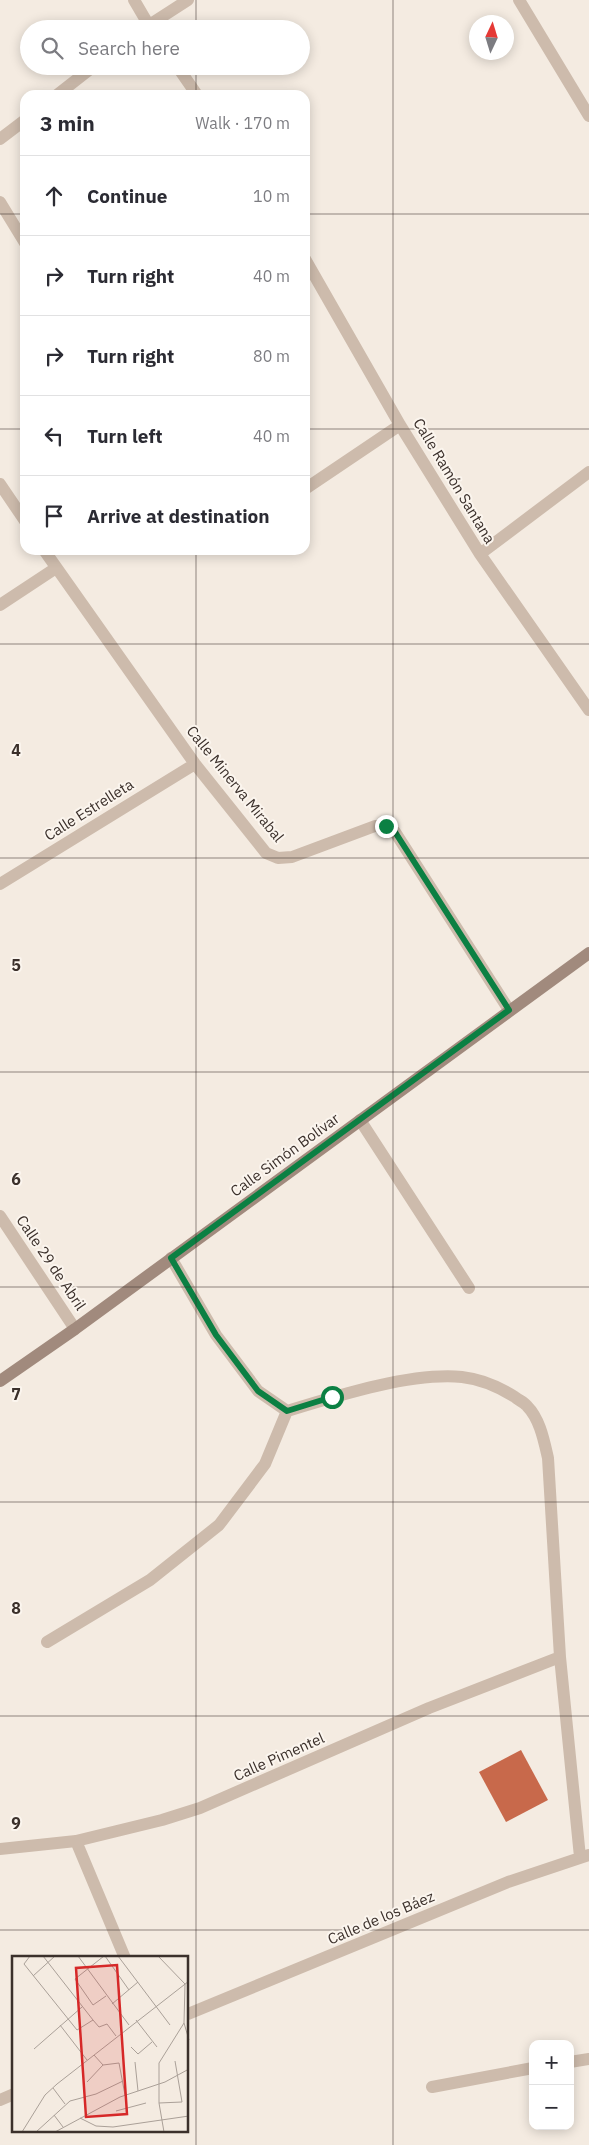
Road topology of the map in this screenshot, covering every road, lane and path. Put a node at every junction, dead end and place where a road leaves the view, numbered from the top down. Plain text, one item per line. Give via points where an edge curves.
1 (134, 0) edge
2 (188, 0) edge
3 (518, 0) edge
4 (144, 20) edge
5 (158, 20) edge
6 (83, 75) edge
7 (183, 75) edge
8 (63, 90) edge
9 (194, 90) edge
10 (589, 116) edge
11 (20, 124) edge
12 (0, 139) edge
13 (0, 202) edge
14 (20, 235) edge
15 (310, 269) edge
16 (400, 425) junction
17 (589, 472) edge
18 (0, 484) edge
19 (310, 486) edge
20 (20, 514) edge
21 (480, 554) junction
22 (47, 555) edge
23 (56, 568) junction
24 (0, 605) edge
25 (589, 710) edge
26 (195, 764) junction
27 (0, 884) edge
28 (589, 954) edge
29 (509, 1010) junction
30 (360, 1120) junction
31 (0, 1216) edge
32 (171, 1258) junction
33 (469, 1288) dead end
34 (75, 1328) junction
35 (0, 1381) edge
36 (287, 1411) junction
37 (47, 1642) dead end
38 (560, 1657) junction
39 (76, 1841) junction
40 (0, 1849) edge
41 (584, 1856) edge
42 (124, 1956) edge
43 (189, 2014) edge
44 (589, 2059) edge
45 (574, 2061) edge
46 (529, 2069) edge
47 (432, 2087) dead end
48 (12, 2095) edge
49 (0, 2100) edge

1 - 4 street
2 - 5 street
3 - 10 street
6 - 8 street
7 - 9 street
11 - 12 street
13 - 14 street
15 - 16 street, Calle Ramón Santana
16 - 19 street
16 - 21 street, Calle Ramón Santana
17 - 21 street
18 - 20 street
21 - 25 street, Calle Ramón Santana
22 - 23 street, Calle Minerva Mirabal
23 - 24 street
23 - 26 street, Calle Minerva Mirabal
26 - 27 street, Calle Estrelleta
26 - 29 street, Calle Minerva Mirabal via 266,853 278,858 292,857 374,826 386,826 395,832
28 - 29 street, Calle Simón Bolívar
29 - 30 street, Calle Simón Bolívar
30 - 32 street, Calle Simón Bolívar
30 - 33 street
31 - 34 street, Calle 29 de Abril
32 - 34 street, Calle Simón Bolívar
32 - 36 street via 216,1335 258,1391
34 - 35 street, Calle Simón Bolívar
36 - 37 street via 265,1464 219,1526 150,1580
36 - 38 street via 332,1397 426,1378 462,1378 499,1387 527,1406 542,1432 548,1458
38 - 39 street, Calle Pimentel via 429,1708 200,1808
38 - 41 street
39 - 40 street, Calle Pimentel
39 - 42 street
41 - 43 street, Calle de los Báez via 508,1882
44 - 45 street
46 - 47 street
48 - 49 street

